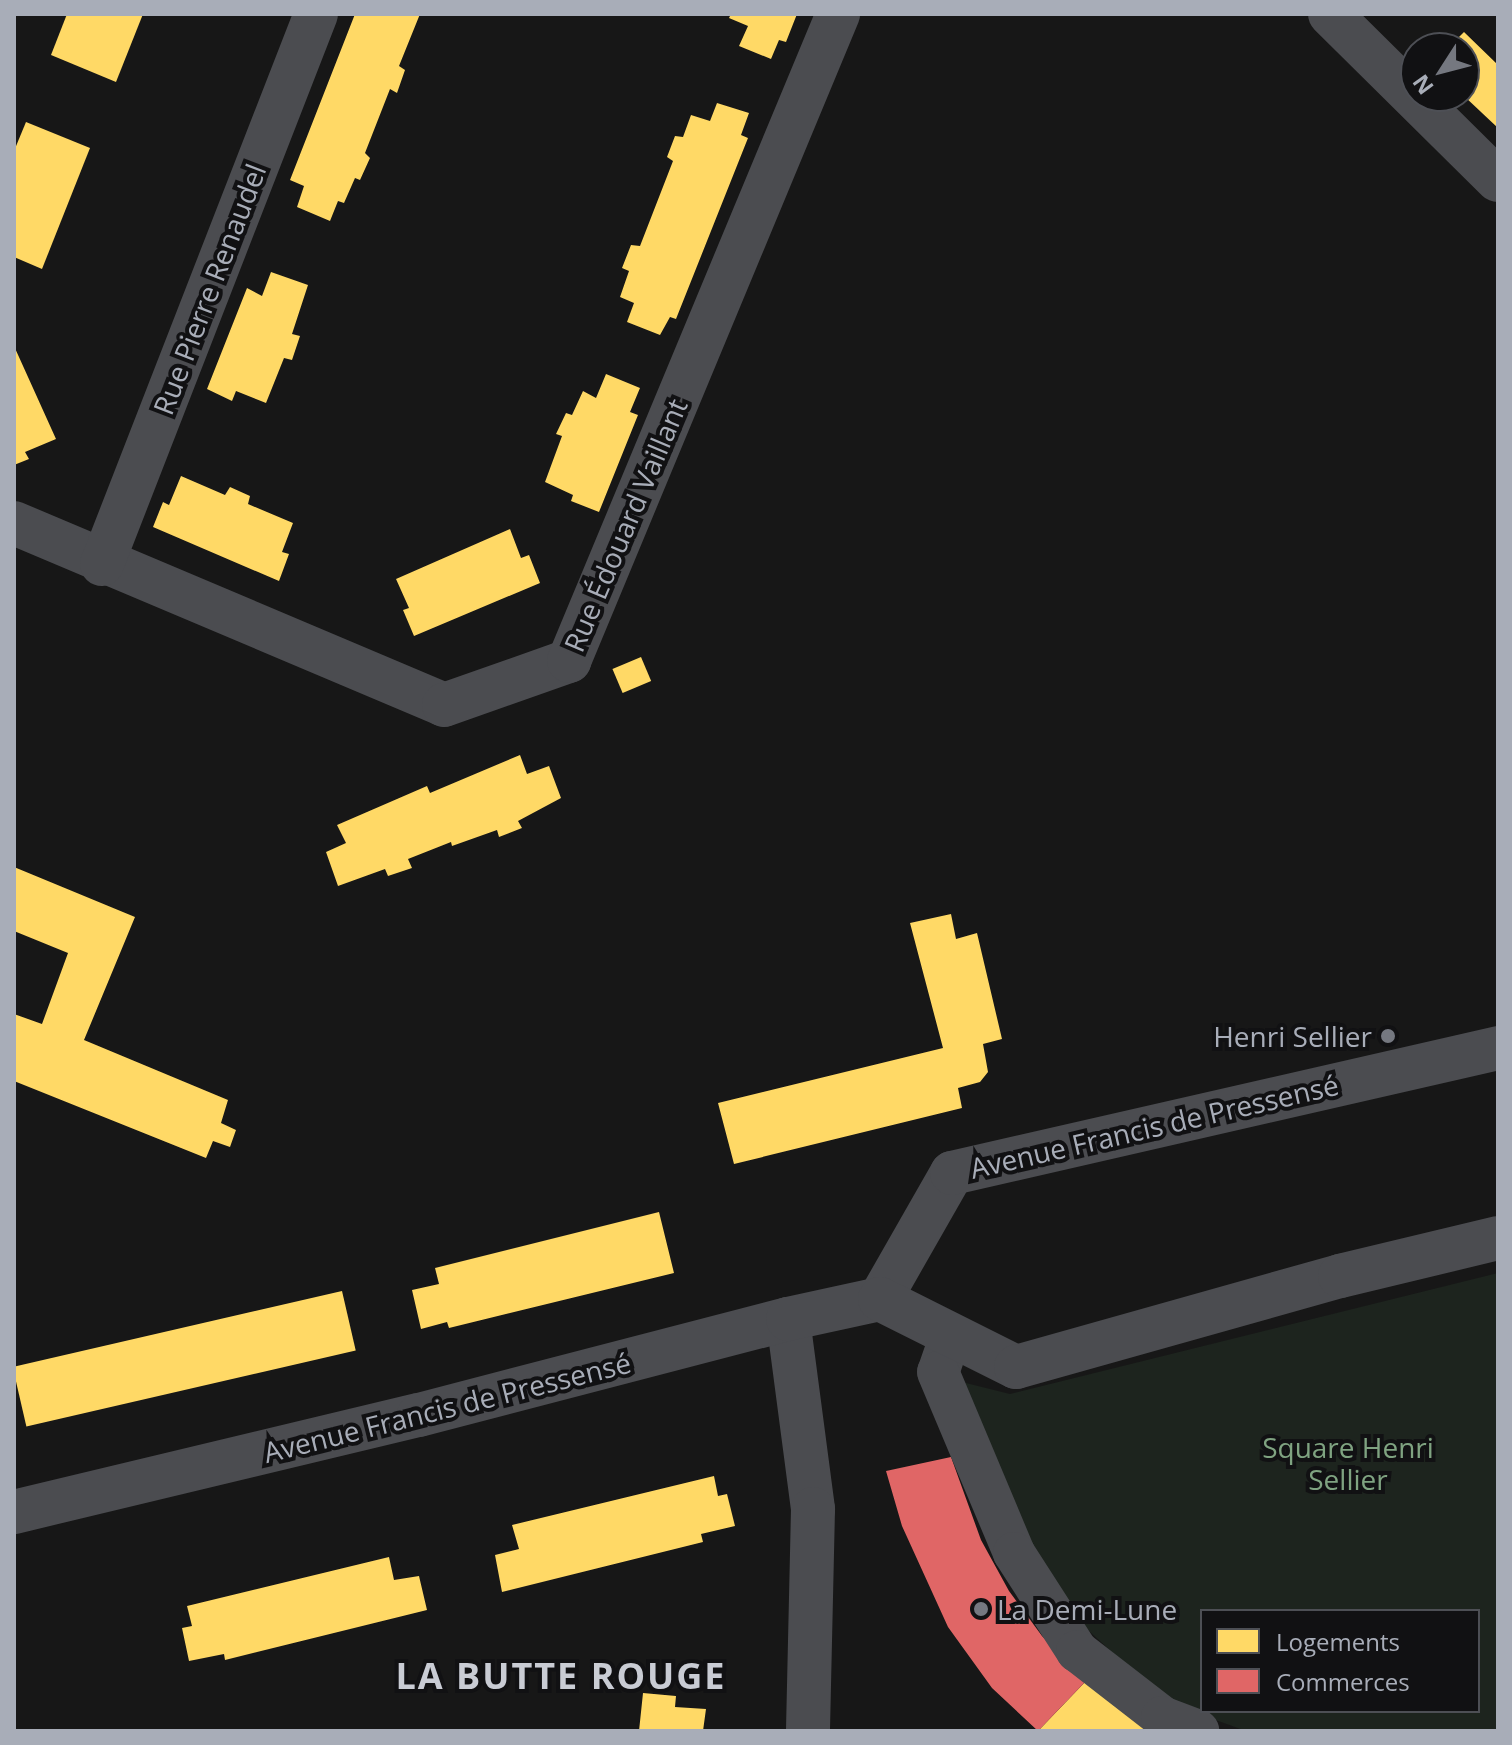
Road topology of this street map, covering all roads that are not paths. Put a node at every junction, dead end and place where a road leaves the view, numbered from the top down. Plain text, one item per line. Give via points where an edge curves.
1 (316, 14) edge
2 (838, 14) edge
3 (1330, 14) edge
4 (1498, 180) edge
5 (14, 523) edge
6 (102, 564) junction
7 (1498, 1048) edge
8 (1498, 1238) edge
9 (880, 1299) junction
10 (788, 1319) junction
11 (951, 1335) junction
12 (14, 1512) edge
13 (808, 1731) edge
14 (1198, 1731) edge

1 - 6 street, Rue Pierre Renaudel
2 - 6 street, Rue Édouard Vaillant via 569,661 444,705
3 - 4 street
5 - 6 street, Rue Édouard Vaillant
7 - 9 street, Avenue Francis de Pressensé via 952,1173
8 - 11 street via 1340,1276 1016,1367
9 - 10 street, Avenue Francis de Pressensé
9 - 11 street
10 - 12 street, Avenue Francis de Pressensé
10 - 13 street via 813,1509
11 - 14 street via 938,1372 1014,1553 1077,1651 1162,1717

